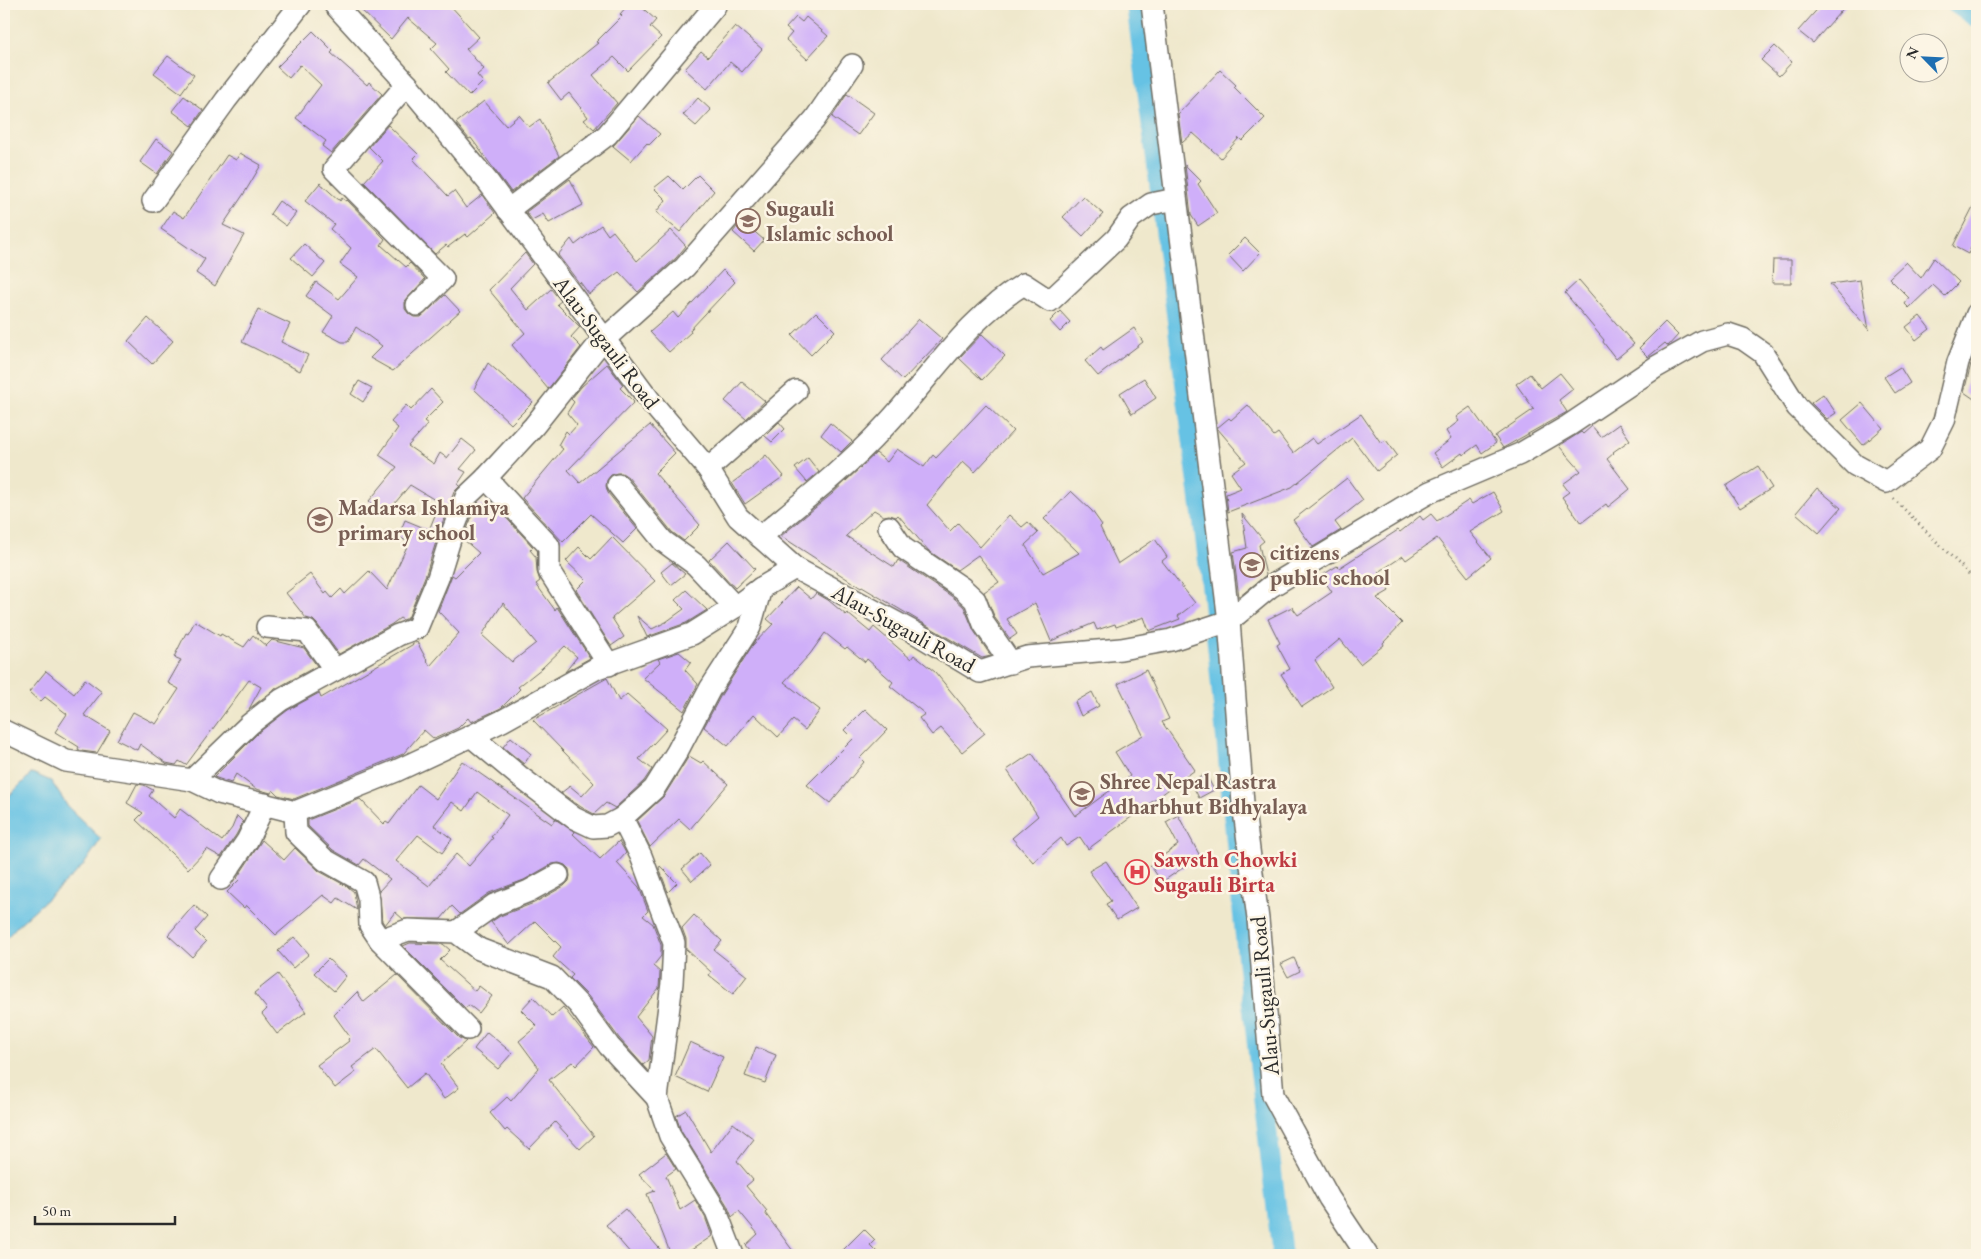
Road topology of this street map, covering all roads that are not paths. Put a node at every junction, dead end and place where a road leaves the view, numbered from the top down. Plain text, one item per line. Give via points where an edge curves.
1 (301, 4) edge
2 (334, 4) edge
3 (1152, 4) edge
4 (715, 6) dead end
5 (852, 65) dead end
6 (407, 84) junction
7 (1176, 199) junction
8 (152, 201) dead end
9 (508, 210) junction
10 (418, 305) dead end
11 (1977, 314) edge
12 (604, 338) junction
13 (796, 391) dead end
14 (708, 469) junction
15 (486, 478) junction
16 (618, 485) dead end
17 (889, 527) dead end
18 (760, 537) junction
19 (795, 568) junction
20 (761, 588) junction
21 (735, 607) junction
22 (1220, 624) junction
23 (267, 627) dead end
24 (1011, 663) junction
25 (609, 664) junction
26 (335, 670) junction
27 (4, 731) edge
28 (471, 736) junction
29 (192, 780) junction
30 (265, 804) junction
31 (295, 812) junction
32 (622, 818) junction
33 (558, 875) dead end
34 (221, 878) dead end
35 (456, 932) junction
36 (380, 940) junction
37 (468, 1029) dead end
38 (657, 1098) junction
39 (733, 1255) edge
40 (1367, 1255) edge

1 - 8 street
2 - 6 street, Alau-Sugauli Road
3 - 7 street
4 - 9 street via 607,134
5 - 12 street via 815,119 685,267
6 - 9 street, Alau-Sugauli Road
6 - 10 street via 334,169 443,279
7 - 18 street via 1152,204 1131,218 1116,239 1050,301 1024,284 1004,296 984,313 883,428 818,489
7 - 22 street
9 - 12 street, Alau-Sugauli Road
11 - 22 street via 1958,362 1944,421 1930,449 1886,482 1855,464 1797,407 1763,353 1743,339 1728,334 1702,341 1656,367 1520,454 1430,492 1400,509 1270,587
12 - 14 street, Alau-Sugauli Road via 651,402
12 - 15 street via 534,426
13 - 14 street
14 - 18 street, Alau-Sugauli Road via 738,517
15 - 25 street via 548,546 549,571
15 - 26 street via 466,497 417,628
16 - 21 street via 664,541 696,565
17 - 24 street via 903,548 975,600 984,624
18 - 19 street, Alau-Sugauli Road
19 - 20 street
19 - 24 street, Alau-Sugauli Road via 980,672
20 - 21 street
20 - 32 street via 750,627 710,689 677,752 654,789
21 - 25 street via 692,634
22 - 24 street, Alau-Sugauli Road via 1172,640 1027,657
22 - 40 street, Alau-Sugauli Road via 1258,919 1274,1095 1329,1198
23 - 26 street via 307,630
25 - 28 street
26 - 29 street via 281,700 250,724
27 - 29 street via 66,761
28 - 31 street
28 - 32 street via 574,818 594,827 607,826
29 - 30 street via 219,793
30 - 31 street
30 - 34 street via 247,841
31 - 36 street via 296,832 325,860 364,882 370,925
32 - 38 street via 641,856 674,943
33 - 35 street via 494,905
35 - 36 street via 408,930
35 - 38 street via 478,949 552,977
36 - 37 street
38 - 39 street via 670,1136 716,1211

